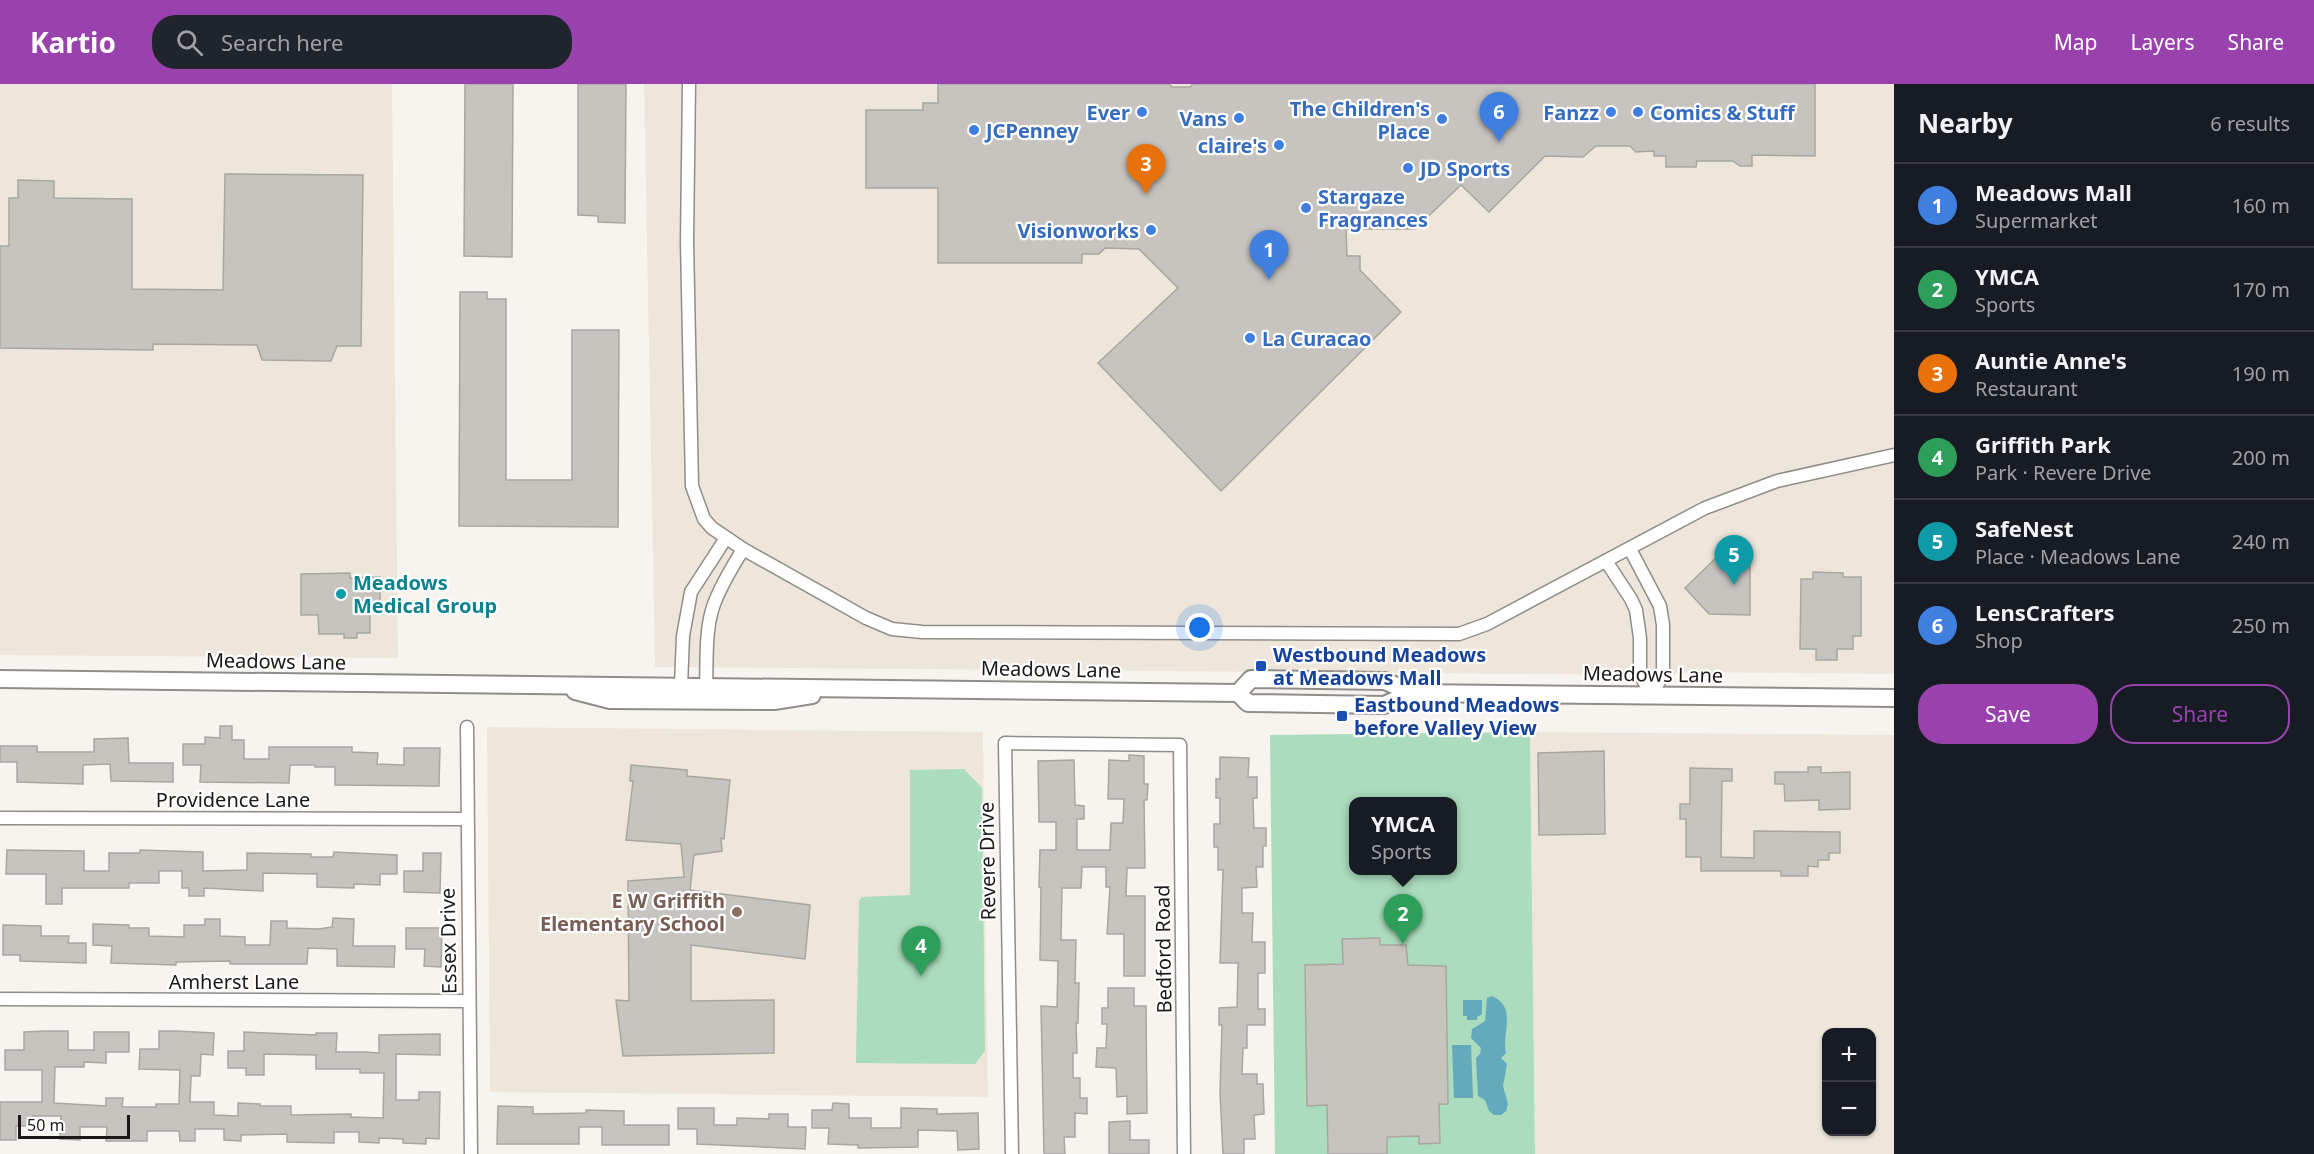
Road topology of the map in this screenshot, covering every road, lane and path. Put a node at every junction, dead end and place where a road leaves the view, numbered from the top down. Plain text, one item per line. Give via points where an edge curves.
1 (689, 84) edge
2 (1894, 455) edge
3 (726, 538) junction
4 (743, 549) junction
5 (1630, 549) junction
6 (1606, 561) junction
7 (0, 679) edge
8 (551, 684) junction
9 (681, 686) junction
10 (706, 686) junction
11 (864, 688) junction
12 (1238, 693) junction
13 (1412, 693) junction
14 (1651, 695) junction
15 (1894, 698) edge
16 (466, 727) dead end
17 (1180, 745) joint
18 (0, 818) edge
19 (467, 819) junction
20 (0, 999) edge
21 (469, 1001) junction
22 (471, 1154) edge
23 (1012, 1154) edge
24 (1184, 1154) edge

1 - 3 street via 687,321 692,486 704,519
2 - 5 street via 1794,476 1749,490 1711,505
3 - 4 street
3 - 9 street via 691,592
4 - 6 street via 866,618 892,629 922,632 1447,636 1487,624
4 - 10 street via 712,609
5 - 6 street
5 - 14 street via 1660,606 1663,625 1663,675
6 - 14 street via 1636,610 1640,674
7 - 8 street, Meadows Lane
8 - 9 street, Meadows Lane
8 - 11 street, Meadows Lane via 610,700 774,701
9 - 10 street, Meadows Lane
10 - 11 street, Meadows Lane
11 - 12 street, Meadows Lane
12 - 13 street, Meadows Lane via 1248,703 1372,705 1384,705
12 - 13 street, Meadows Lane via 1251,679 1385,681
13 - 14 street, Meadows Lane
14 - 15 street, Meadows Lane
16 - 19 street, Essex Drive
17 - 23 street, Revere Drive via 1005,743
17 - 24 street, Bedford Road
18 - 19 street, Providence Lane
19 - 21 street, Essex Drive
20 - 21 street, Amherst Lane
21 - 22 street, Essex Drive

